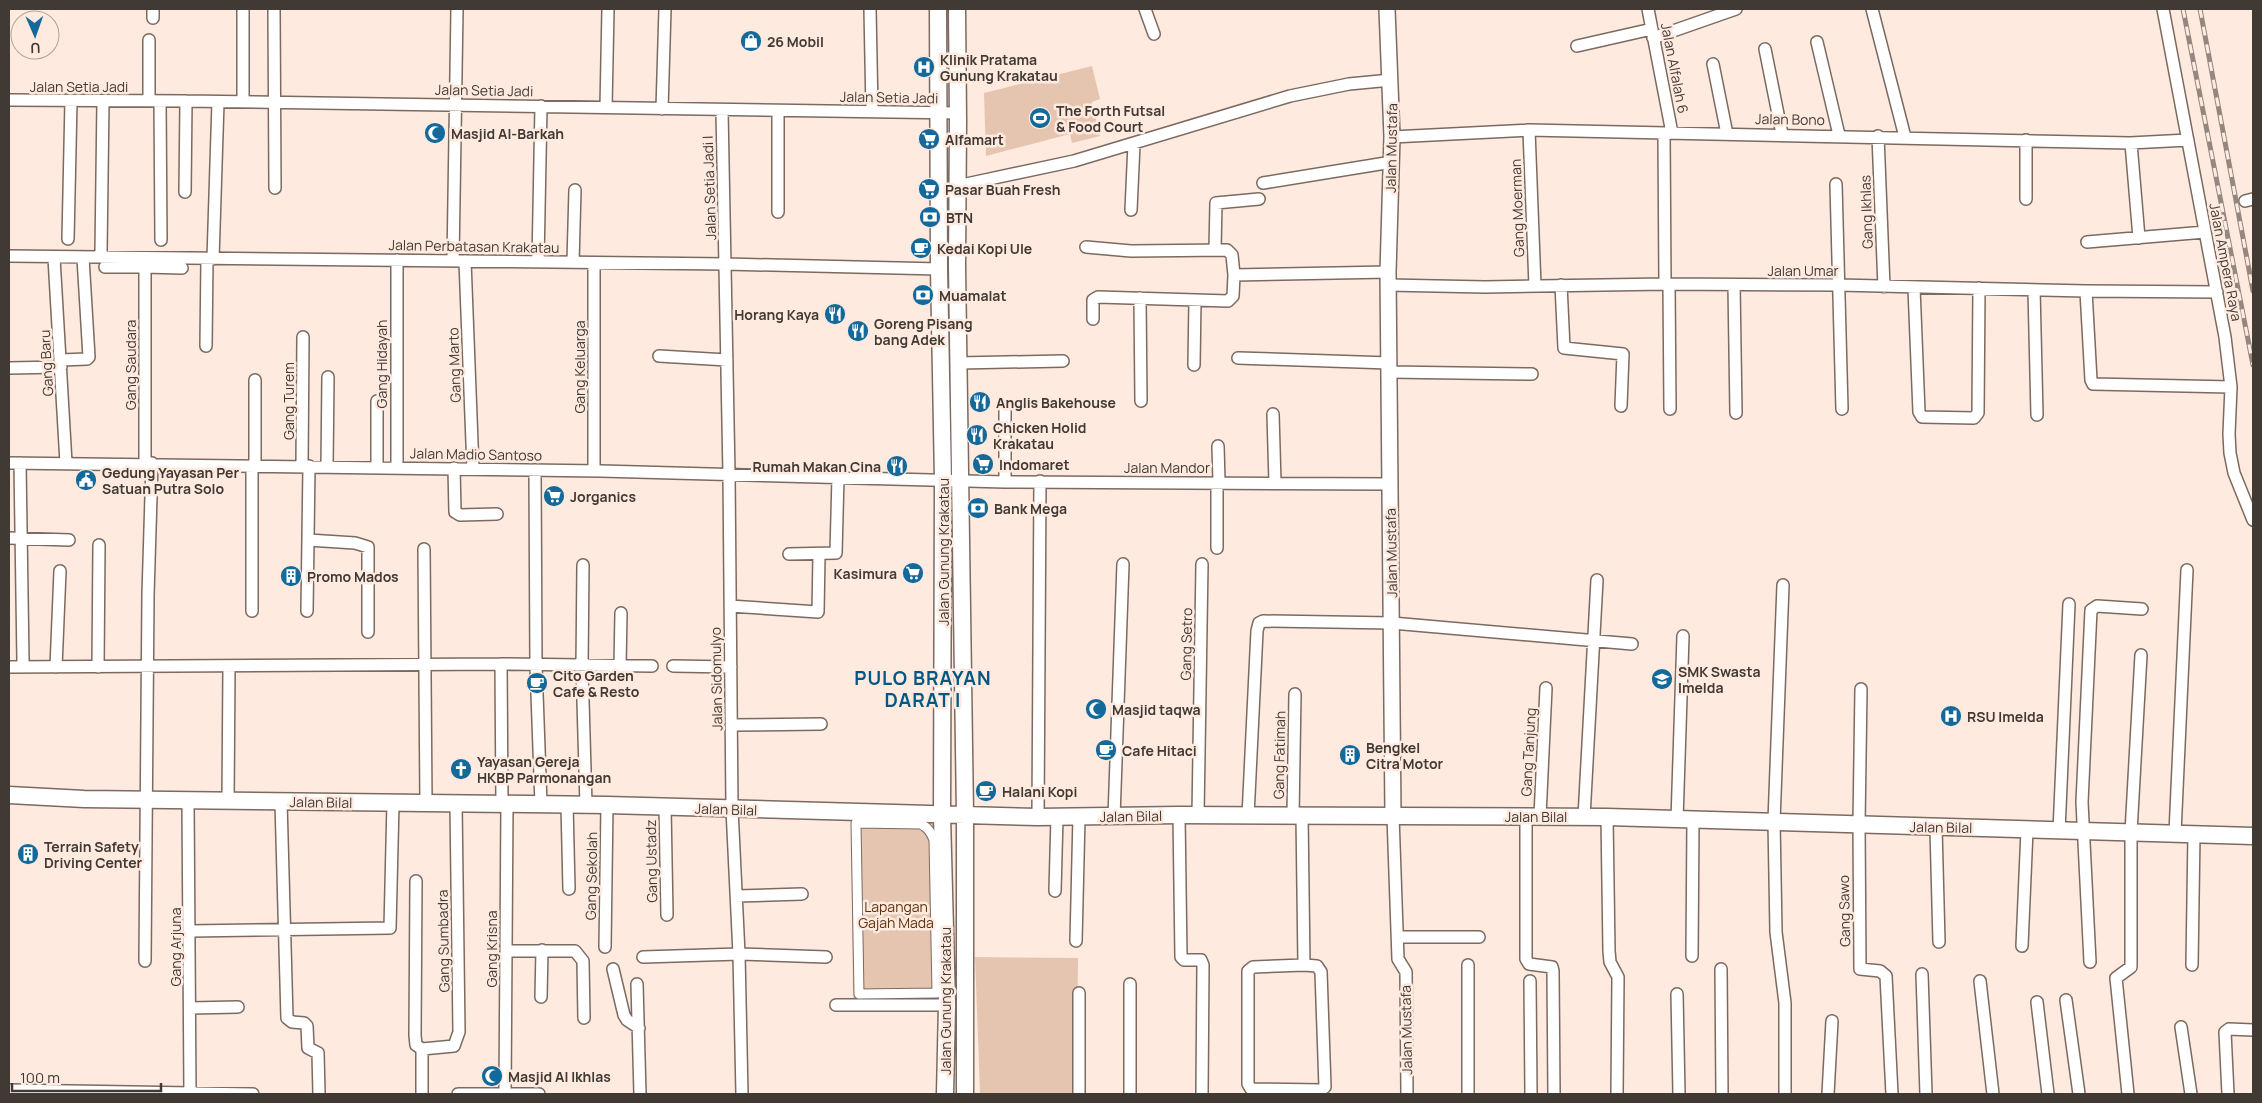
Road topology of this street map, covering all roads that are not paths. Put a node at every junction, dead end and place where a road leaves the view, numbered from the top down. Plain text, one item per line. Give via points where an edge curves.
1 (243, 9) edge
2 (274, 9) edge
3 (458, 9) edge
4 (608, 9) edge
5 (665, 9) edge
6 (870, 9) edge
7 (938, 9) edge
8 (957, 9) edge
9 (1145, 9) edge
10 (1387, 9) edge
11 (1648, 9) edge
12 (1736, 9) edge
13 (1872, 9) edge
14 (2163, 9) edge
15 (1154, 34) dead end
16 (1652, 34) junction
17 (149, 40) dead end
18 (1817, 42) dead end
19 (1577, 46) dead end
20 (1765, 49) dead end
21 (1713, 64) dead end
22 (1391, 80) junction
23 (9, 100) edge
24 (71, 101) junction
25 (103, 101) junction
26 (155, 101) junction
27 (186, 101) junction
28 (218, 102) junction
29 (243, 102) junction
30 (274, 103) junction
31 (457, 105) junction
32 (542, 106) junction
33 (606, 107) junction
34 (662, 109) junction
35 (722, 111) junction
36 (778, 111) junction
37 (872, 111) junction
38 (958, 113) junction
39 (940, 114) junction
40 (1529, 130) junction
41 (1668, 134) junction
42 (1728, 134) junction
43 (1782, 134) junction
44 (1839, 135) junction
45 (1878, 136) junction
46 (1392, 137) junction
47 (1905, 137) junction
48 (2026, 140) junction
49 (2188, 140) junction
50 (2131, 143) junction
51 (1134, 144) junction
52 (1392, 162) junction
53 (1263, 183) dead end
54 (1836, 184) dead end
55 (957, 186) junction
56 (274, 188) dead end
57 (575, 190) dead end
58 (185, 192) dead end
59 (1259, 198) dead end
60 (2026, 199) dead end
61 (1131, 210) dead end
62 (778, 212) dead end
63 (2205, 232) junction
64 (2139, 238) junction
65 (68, 239) dead end
66 (161, 240) dead end
67 (2087, 242) dead end
68 (1086, 247) dead end
69 (1215, 249) junction
70 (101, 252) dead end
71 (9, 256) edge
72 (83, 258) junction
73 (210, 259) junction
74 (55, 260) junction
75 (397, 260) junction
76 (453, 261) junction
77 (465, 261) junction
78 (538, 262) junction
79 (573, 262) junction
80 (594, 263) junction
81 (726, 264) junction
82 (105, 267) dead end
83 (144, 267) junction
84 (182, 268) dead end
85 (939, 269) junction
86 (1234, 275) junction
87 (1388, 278) junction
88 (1667, 284) junction
89 (1561, 285) junction
90 (1734, 285) junction
91 (1839, 285) junction
92 (1535, 286) junction
93 (1884, 287) junction
94 (1914, 288) junction
95 (1979, 288) junction
96 (2034, 290) junction
97 (2086, 291) junction
98 (2217, 292) junction
99 (1140, 298) junction
100 (1195, 300) junction
101 (1093, 319) dead end
102 (303, 337) dead end
103 (206, 346) dead end
104 (659, 356) dead end
105 (1238, 358) dead end
106 (728, 360) junction
107 (1063, 361) dead end
108 (959, 363) junction
109 (61, 364) junction
110 (1194, 365) dead end
111 (1389, 367) junction
112 (9, 368) edge
113 (1532, 374) dead end
114 (328, 377) dead end
115 (255, 380) dead end
116 (2231, 388) junction
117 (377, 401) dead end
118 (1141, 401) dead end
119 (1005, 406) dead end
120 (1621, 406) dead end
121 (1670, 409) dead end
122 (1842, 409) dead end
123 (1736, 413) dead end
124 (1274, 414) dead end
125 (2037, 415) dead end
126 (1218, 446) dead end
127 (14, 463) edge
128 (66, 463) junction
129 (148, 463) junction
130 (253, 465) junction
131 (306, 466) junction
132 (327, 466) junction
133 (397, 467) junction
134 (378, 468) junction
135 (454, 468) junction
136 (473, 468) junction
137 (535, 470) junction
138 (594, 471) junction
139 (729, 474) junction
140 (838, 477) junction
141 (943, 480) junction
142 (960, 480) junction
143 (1005, 482) junction
144 (1040, 482) junction
145 (1218, 483) junction
146 (1274, 483) junction
147 (1390, 484) junction
148 (497, 514) dead end
149 (2253, 520) edge
150 (9, 538) edge
151 (21, 538) junction
152 (69, 540) dead end
153 (308, 540) junction
154 (99, 545) dead end
155 (1217, 548) dead end
156 (424, 549) dead end
157 (789, 554) dead end
158 (819, 555) junction
159 (1123, 564) dead end
160 (1202, 564) dead end
161 (583, 565) dead end
162 (2187, 570) dead end
163 (60, 571) dead end
164 (1597, 580) dead end
165 (1783, 585) dead end
166 (2069, 604) dead end
167 (730, 606) junction
168 (2142, 609) dead end
169 (252, 611) dead end
170 (307, 612) dead end
171 (621, 613) dead end
172 (1392, 623) junction
173 (368, 632) dead end
174 (1683, 636) dead end
175 (1594, 640) junction
176 (1632, 644) dead end
177 (2141, 655) dead end
178 (23, 661) dead end
179 (501, 664) junction
180 (426, 665) junction
181 (536, 666) junction
182 (582, 666) junction
183 (620, 666) junction
184 (652, 666) dead end
185 (673, 666) dead end
186 (9, 667) edge
187 (56, 667) junction
188 (98, 667) junction
189 (147, 667) junction
190 (229, 667) junction
191 (731, 667) junction
192 (1546, 688) dead end
193 (1861, 689) dead end
194 (1295, 694) dead end
195 (821, 724) dead end
196 (732, 725) junction
197 (9, 795) edge
198 (147, 800) junction
199 (188, 801) junction
200 (228, 802) junction
201 (281, 802) junction
202 (393, 803) junction
203 (426, 804) junction
204 (456, 804) junction
205 (504, 804) junction
206 (541, 804) junction
207 (567, 805) junction
208 (586, 805) junction
209 (606, 805) junction
210 (665, 807) junction
211 (732, 809) junction
212 (965, 815) junction
213 (1179, 815) junction
214 (1198, 815) junction
215 (942, 816) junction
216 (1248, 816) junction
217 (1298, 816) junction
218 (1393, 816) junction
219 (1533, 816) junction
220 (1038, 817) junction
221 (1057, 817) junction
222 (1079, 817) junction
223 (1114, 817) junction
224 (1584, 817) junction
225 (1607, 817) junction
226 (856, 818) junction
227 (1685, 820) junction
228 (1774, 821) junction
229 (1858, 824) junction
230 (1936, 828) junction
231 (2027, 830) junction
232 (2059, 830) junction
233 (2083, 831) junction
234 (2131, 832) junction
235 (2175, 833) junction
236 (2194, 834) junction
237 (2253, 836) edge
238 (416, 882) dead end
239 (569, 889) dead end
240 (1055, 891) dead end
241 (802, 894) dead end
242 (736, 896) junction
243 (667, 915) dead end
244 (285, 930) junction
245 (190, 931) junction
246 (1398, 937) junction
247 (1479, 937) dead end
248 (1076, 941) dead end
249 (1939, 942) dead end
250 (2022, 946) dead end
251 (605, 947) dead end
252 (506, 950) junction
253 (542, 950) junction
254 (739, 954) junction
255 (1692, 956) dead end
256 (643, 957) dead end
257 (826, 957) dead end
258 (145, 961) dead end
259 (2090, 962) dead end
260 (1304, 965) junction
261 (1468, 965) dead end
262 (2192, 965) dead end
263 (613, 969) dead end
264 (1721, 969) dead end
265 (1922, 974) dead end
266 (1530, 981) dead end
267 (1980, 981) dead end
268 (637, 984) dead end
269 (1130, 984) dead end
270 (1079, 993) dead end
271 (1677, 994) dead end
272 (541, 997) dead end
273 (943, 997) junction
274 (2066, 1000) dead end
275 (2037, 1002) dead end
276 (836, 1005) dead end
277 (238, 1007) dead end
278 (190, 1008) junction
279 (584, 1018) dead end
280 (1832, 1021) dead end
281 (2181, 1027) dead end
282 (638, 1028) junction
283 (2253, 1030) edge
284 (422, 1049) junction
285 (9, 1090) edge
286 (59, 1093) edge
287 (190, 1094) edge
288 (253, 1094) edge
289 (319, 1094) edge
290 (422, 1094) edge
291 (458, 1094) edge
292 (505, 1094) edge
293 (538, 1094) edge
294 (640, 1094) edge
295 (742, 1094) edge
296 (945, 1094) edge
297 (964, 1094) edge
298 (1079, 1094) edge
299 (1130, 1094) edge
300 (1202, 1094) edge
301 (1407, 1094) edge
302 (1468, 1094) edge
303 (1531, 1094) edge
304 (1554, 1094) edge
305 (1617, 1094) edge
306 (1679, 1094) edge
307 (1722, 1094) edge
308 (1785, 1094) edge
309 (1828, 1094) edge
310 (1892, 1094) edge
311 (1926, 1094) edge
312 (1993, 1094) edge
313 (2048, 1094) edge
314 (2079, 1094) edge
315 (2128, 1094) edge
316 (2191, 1094) edge
317 (2228, 1094) edge

1 - 29 street
2 - 30 street
3 - 31 street
4 - 33 street
5 - 34 street
6 - 37 street
7 - 39 main road, Jalan Gunung Krakatau
8 - 38 main road, Jalan Gunung Krakatau
9 - 15 street
10 - 22 street, Jalan Mustafa
11 - 16 street, Jalan Alfalah 6
12 - 16 street
13 - 47 street
14 - 49 street, Jalan Ampera Raya
16 - 19 street
16 - 41 street, Jalan Alfalah 6
17 - 26 street
18 - 44 street
20 - 43 street
21 - 42 street
22 - 46 street, Jalan Mustafa
22 - 51 street via 1349,84 1290,96
23 - 24 street, Jalan Setia Jadi
24 - 25 street, Jalan Setia Jadi
24 - 65 street
25 - 26 street, Jalan Setia Jadi
25 - 70 street
26 - 27 street, Jalan Setia Jadi
26 - 66 street
27 - 28 street, Jalan Setia Jadi
27 - 58 street
28 - 29 street, Jalan Setia Jadi
28 - 73 street
29 - 30 street, Jalan Setia Jadi
30 - 31 street, Jalan Setia Jadi
30 - 56 street
31 - 32 street, Jalan Setia Jadi
31 - 76 street
32 - 33 street, Jalan Setia Jadi
32 - 78 street
33 - 34 street, Jalan Setia Jadi
34 - 35 street, Jalan Setia Jadi
35 - 36 street, Jalan Setia Jadi
35 - 81 street, Jalan Setia Jadi I
36 - 37 street, Jalan Setia Jadi
36 - 62 street
37 - 39 street, Jalan Setia Jadi
38 - 39 street, Jalan Setia Jadi
38 - 55 main road, Jalan Gunung Krakatau
39 - 85 main road, Jalan Gunung Krakatau
40 - 41 street, Jalan Bono
40 - 46 street, Jalan Bono
40 - 92 street, Gang Moerman
41 - 42 street, Jalan Bono
41 - 88 street, Jalan Alfalah 6
42 - 43 street, Jalan Bono
43 - 44 street, Jalan Bono
44 - 45 street, Jalan Bono
45 - 47 street, Jalan Bono
45 - 93 street, Gang Ikhlas
46 - 52 street, Jalan Mustafa
47 - 48 street, Jalan Bono
48 - 50 street, Jalan Bono
48 - 60 street
49 - 50 street, Jalan Bono
49 - 63 street, Jalan Ampera Raya
50 - 64 street
51 - 55 street via 1074,161
51 - 61 street
52 - 53 street
52 - 87 street, Jalan Mustafa
54 - 91 street
55 - 108 main road, Jalan Gunung Krakatau
57 - 79 street
59 - 69 street via 1216,202
63 - 64 street
63 - 98 street, Jalan Ampera Raya
64 - 67 street
68 - 69 street via 1131,251
69 - 86 street via 1231,252
71 - 74 street, Jalan Perbatasan Krakatau
72 - 73 street, Jalan Perbatasan Krakatau
72 - 74 street, Jalan Perbatasan Krakatau
72 - 109 street via 89,357
73 - 75 street, Jalan Perbatasan Krakatau
73 - 103 street
74 - 109 street, Gang Baru
75 - 76 street, Jalan Perbatasan Krakatau
75 - 133 street, Gang Hidayah
76 - 77 street, Jalan Perbatasan Krakatau
77 - 78 street, Jalan Perbatasan Krakatau
77 - 136 street, Gang Marto
78 - 79 street, Jalan Perbatasan Krakatau
79 - 80 street, Jalan Perbatasan Krakatau
80 - 81 street, Jalan Perbatasan Krakatau
80 - 138 street, Gang Keluarga
81 - 85 street, Jalan Perbatasan Krakatau
81 - 106 street, Jalan Sidomulyo
82 - 83 street
83 - 84 street
83 - 129 street, Gang Saudara
85 - 141 main road, Jalan Gunung Krakatau
86 - 87 street, Jalan Umar
86 - 100 street via 1231,299 1225,302
87 - 92 street, Jalan Umar
87 - 111 street, Jalan Mustafa
88 - 89 street, Jalan Umar
88 - 90 street, Jalan Umar
88 - 121 street, Jalan Alfalah 6
89 - 92 street, Jalan Umar
89 - 120 street via 1564,348 1624,354
90 - 91 street, Jalan Umar
90 - 123 street
91 - 93 street, Jalan Umar
91 - 122 street
93 - 94 street, Jalan Umar
94 - 95 street, Jalan Umar
94 - 95 street via 1919,412 1922,417 1959,419 1974,418 1978,413
95 - 96 street, Jalan Umar
96 - 97 street, Jalan Umar
96 - 125 street
97 - 98 street, Jalan Umar
97 - 116 street via 2093,384
98 - 116 street, Jalan Ampera Raya
99 - 100 street
99 - 101 street via 1096,297 1092,304
99 - 118 street
100 - 110 street
102 - 131 street, Gang Turem
104 - 106 street
105 - 111 street
106 - 139 street, Jalan Sidomulyo
107 - 108 street
108 - 142 main road, Jalan Gunung Krakatau
109 - 112 street
109 - 128 street, Gang Baru
111 - 113 street
111 - 147 street, Jalan Mustafa
114 - 132 street
115 - 130 street
116 - 149 street, Jalan Ampera Raya via 2230,454
117 - 134 street
119 - 143 street
124 - 146 street
126 - 145 street
127 - 128 street, Jalan Madio Santoso
127 - 151 street
128 - 129 street, Jalan Madio Santoso
129 - 130 street, Jalan Madio Santoso
129 - 189 street, Gang Saudara
130 - 131 street, Jalan Madio Santoso
130 - 169 street
131 - 132 street, Jalan Madio Santoso
131 - 153 street, Gang Turem
132 - 134 street, Jalan Madio Santoso
133 - 134 street, Jalan Madio Santoso
133 - 135 street, Jalan Madio Santoso
135 - 136 street, Jalan Madio Santoso
135 - 148 street via 457,513
136 - 137 street, Jalan Madio Santoso
137 - 138 street, Jalan Madio Santoso
137 - 181 street
138 - 139 street, Jalan Madio Santoso
139 - 140 street, Jalan Madio Santoso
139 - 167 street, Jalan Sidomulyo
140 - 141 street, Jalan Madio Santoso
140 - 158 street via 836,553
141 - 142 street, Jalan Mandor
141 - 215 main road, Jalan Gunung Krakatau
142 - 143 street, Jalan Mandor
142 - 212 main road, Jalan Gunung Krakatau
143 - 144 street, Jalan Mandor
144 - 145 street, Jalan Mandor
144 - 220 street
145 - 146 street, Jalan Mandor
145 - 155 street
146 - 147 street, Jalan Mandor
147 - 172 street, Jalan Mustafa
150 - 151 street
151 - 152 street
151 - 178 street
153 - 170 street, Gang Turem
153 - 173 street via 355,542 368,547
154 - 188 street
156 - 180 street
157 - 158 street
158 - 167 street via 818,612
159 - 223 street
160 - 214 street, Gang Setro
161 - 182 street
162 - 235 street
163 - 187 street
164 - 175 street
165 - 228 street
166 - 232 street
167 - 191 street, Jalan Sidomulyo
168 - 233 street via 2097,606 2091,610 2082,779
171 - 183 street
172 - 175 street
172 - 216 street via 1268,620 1259,623
172 - 218 street, Jalan Mustafa
174 - 227 street
175 - 176 street
175 - 224 street
177 - 234 street
179 - 180 street
179 - 181 street
179 - 205 street, Gang Krisna
180 - 190 street
180 - 203 street
181 - 182 street
181 - 206 street
182 - 183 street
182 - 208 street
183 - 184 street
185 - 191 street
186 - 187 street
187 - 188 street
188 - 189 street
189 - 190 street
189 - 198 street, Gang Saudara
190 - 200 street
191 - 196 street, Jalan Sidomulyo
192 - 219 street, Gang Tanjung
193 - 229 street
194 - 217 street, Gang Fatimah
195 - 196 street
196 - 211 street, Jalan Sidomulyo
197 - 198 main road, Jalan Bilal
198 - 199 main road, Jalan Bilal
198 - 258 street, Gang Saudara
199 - 200 main road, Jalan Bilal
199 - 245 street, Gang Arjuna
200 - 201 main road, Jalan Bilal
201 - 202 main road, Jalan Bilal
201 - 244 street
202 - 203 main road, Jalan Bilal
202 - 244 street via 390,928
203 - 204 main road, Jalan Bilal
204 - 205 main road, Jalan Bilal
204 - 284 street, Gang Sumbadra via 459,1032 454,1046
205 - 206 main road, Jalan Bilal
205 - 252 street, Gang Krisna
206 - 207 main road, Jalan Bilal
207 - 208 main road, Jalan Bilal
207 - 239 street
208 - 209 main road, Jalan Bilal
209 - 210 main road, Jalan Bilal
209 - 251 street, Gang Sekolah
210 - 211 main road, Jalan Bilal
210 - 243 street, Gang Ustadz
211 - 226 main road, Jalan Bilal
211 - 242 street, Jalan Sidomulyo
212 - 215 main road, Jalan Bilal
212 - 220 main road, Jalan Bilal
212 - 297 main road, Jalan Gunung Krakatau
213 - 214 main road, Jalan Bilal
213 - 223 main road, Jalan Bilal
213 - 300 street via 1181,958 1201,960 1203,965
214 - 216 main road, Jalan Bilal
215 - 226 main road, Jalan Bilal
215 - 273 main road, Jalan Gunung Krakatau
216 - 217 main road, Jalan Bilal
217 - 218 main road, Jalan Bilal
217 - 260 street, Gang Fatimah
218 - 219 main road, Jalan Bilal
218 - 246 street, Jalan Mustafa
219 - 224 main road, Jalan Bilal
219 - 304 street, Gang Tanjung via 1526,959 1529,964 1552,966
220 - 221 main road, Jalan Bilal
221 - 222 main road, Jalan Bilal
221 - 240 street
222 - 223 main road, Jalan Bilal
222 - 248 street
224 - 225 main road, Jalan Bilal
225 - 227 main road, Jalan Bilal
225 - 305 street via 1609,951 1610,962 1618,977
226 - 273 street via 921,824 932,833
226 - 273 street via 859,994
227 - 228 main road, Jalan Bilal
227 - 255 street
228 - 229 main road, Jalan Bilal
228 - 308 street via 1776,932 1785,1002
229 - 230 main road, Jalan Bilal
229 - 310 street, Gang Sawo via 1860,969 1880,971 1886,976
230 - 231 main road, Jalan Bilal
230 - 249 street
231 - 232 main road, Jalan Bilal
231 - 250 street
232 - 233 main road, Jalan Bilal
233 - 234 main road, Jalan Bilal
233 - 259 street
234 - 235 main road, Jalan Bilal
234 - 315 street via 2132,968 2116,978
235 - 236 main road, Jalan Bilal
236 - 237 main road, Jalan Bilal
236 - 262 street
238 - 284 street via 415,1035 416,1044
241 - 242 street
242 - 254 street, Jalan Sidomulyo
244 - 245 street
244 - 289 street via 287,1018 307,1026 308,1048 318,1053
245 - 278 street, Gang Arjuna
246 - 247 street
246 - 301 street, Jalan Mustafa via 1398,959 1406,972
252 - 253 street
252 - 292 street, Gang Krisna
253 - 272 street
253 - 279 street via 575,951 580,955 583,961
254 - 256 street
254 - 257 street
254 - 295 street, Jalan Sidomulyo
260 - 260 street via 1253,967 1248,971 1248,1084 1251,1089 1324,1088 1321,972 1316,966
261 - 302 street
263 - 282 street via 624,1015
264 - 307 street
265 - 311 street
266 - 303 street
267 - 312 street
268 - 282 street
269 - 299 street
270 - 298 street
271 - 306 street
273 - 276 street
273 - 296 main road, Jalan Gunung Krakatau
274 - 314 street
275 - 313 street
277 - 278 street
278 - 287 street, Gang Arjuna
280 - 309 street
281 - 316 street
282 - 294 street
283 - 317 street via 2225,1032
284 - 290 street
285 - 286 street
286 - 287 street
287 - 288 street
291 - 292 street
292 - 293 street

